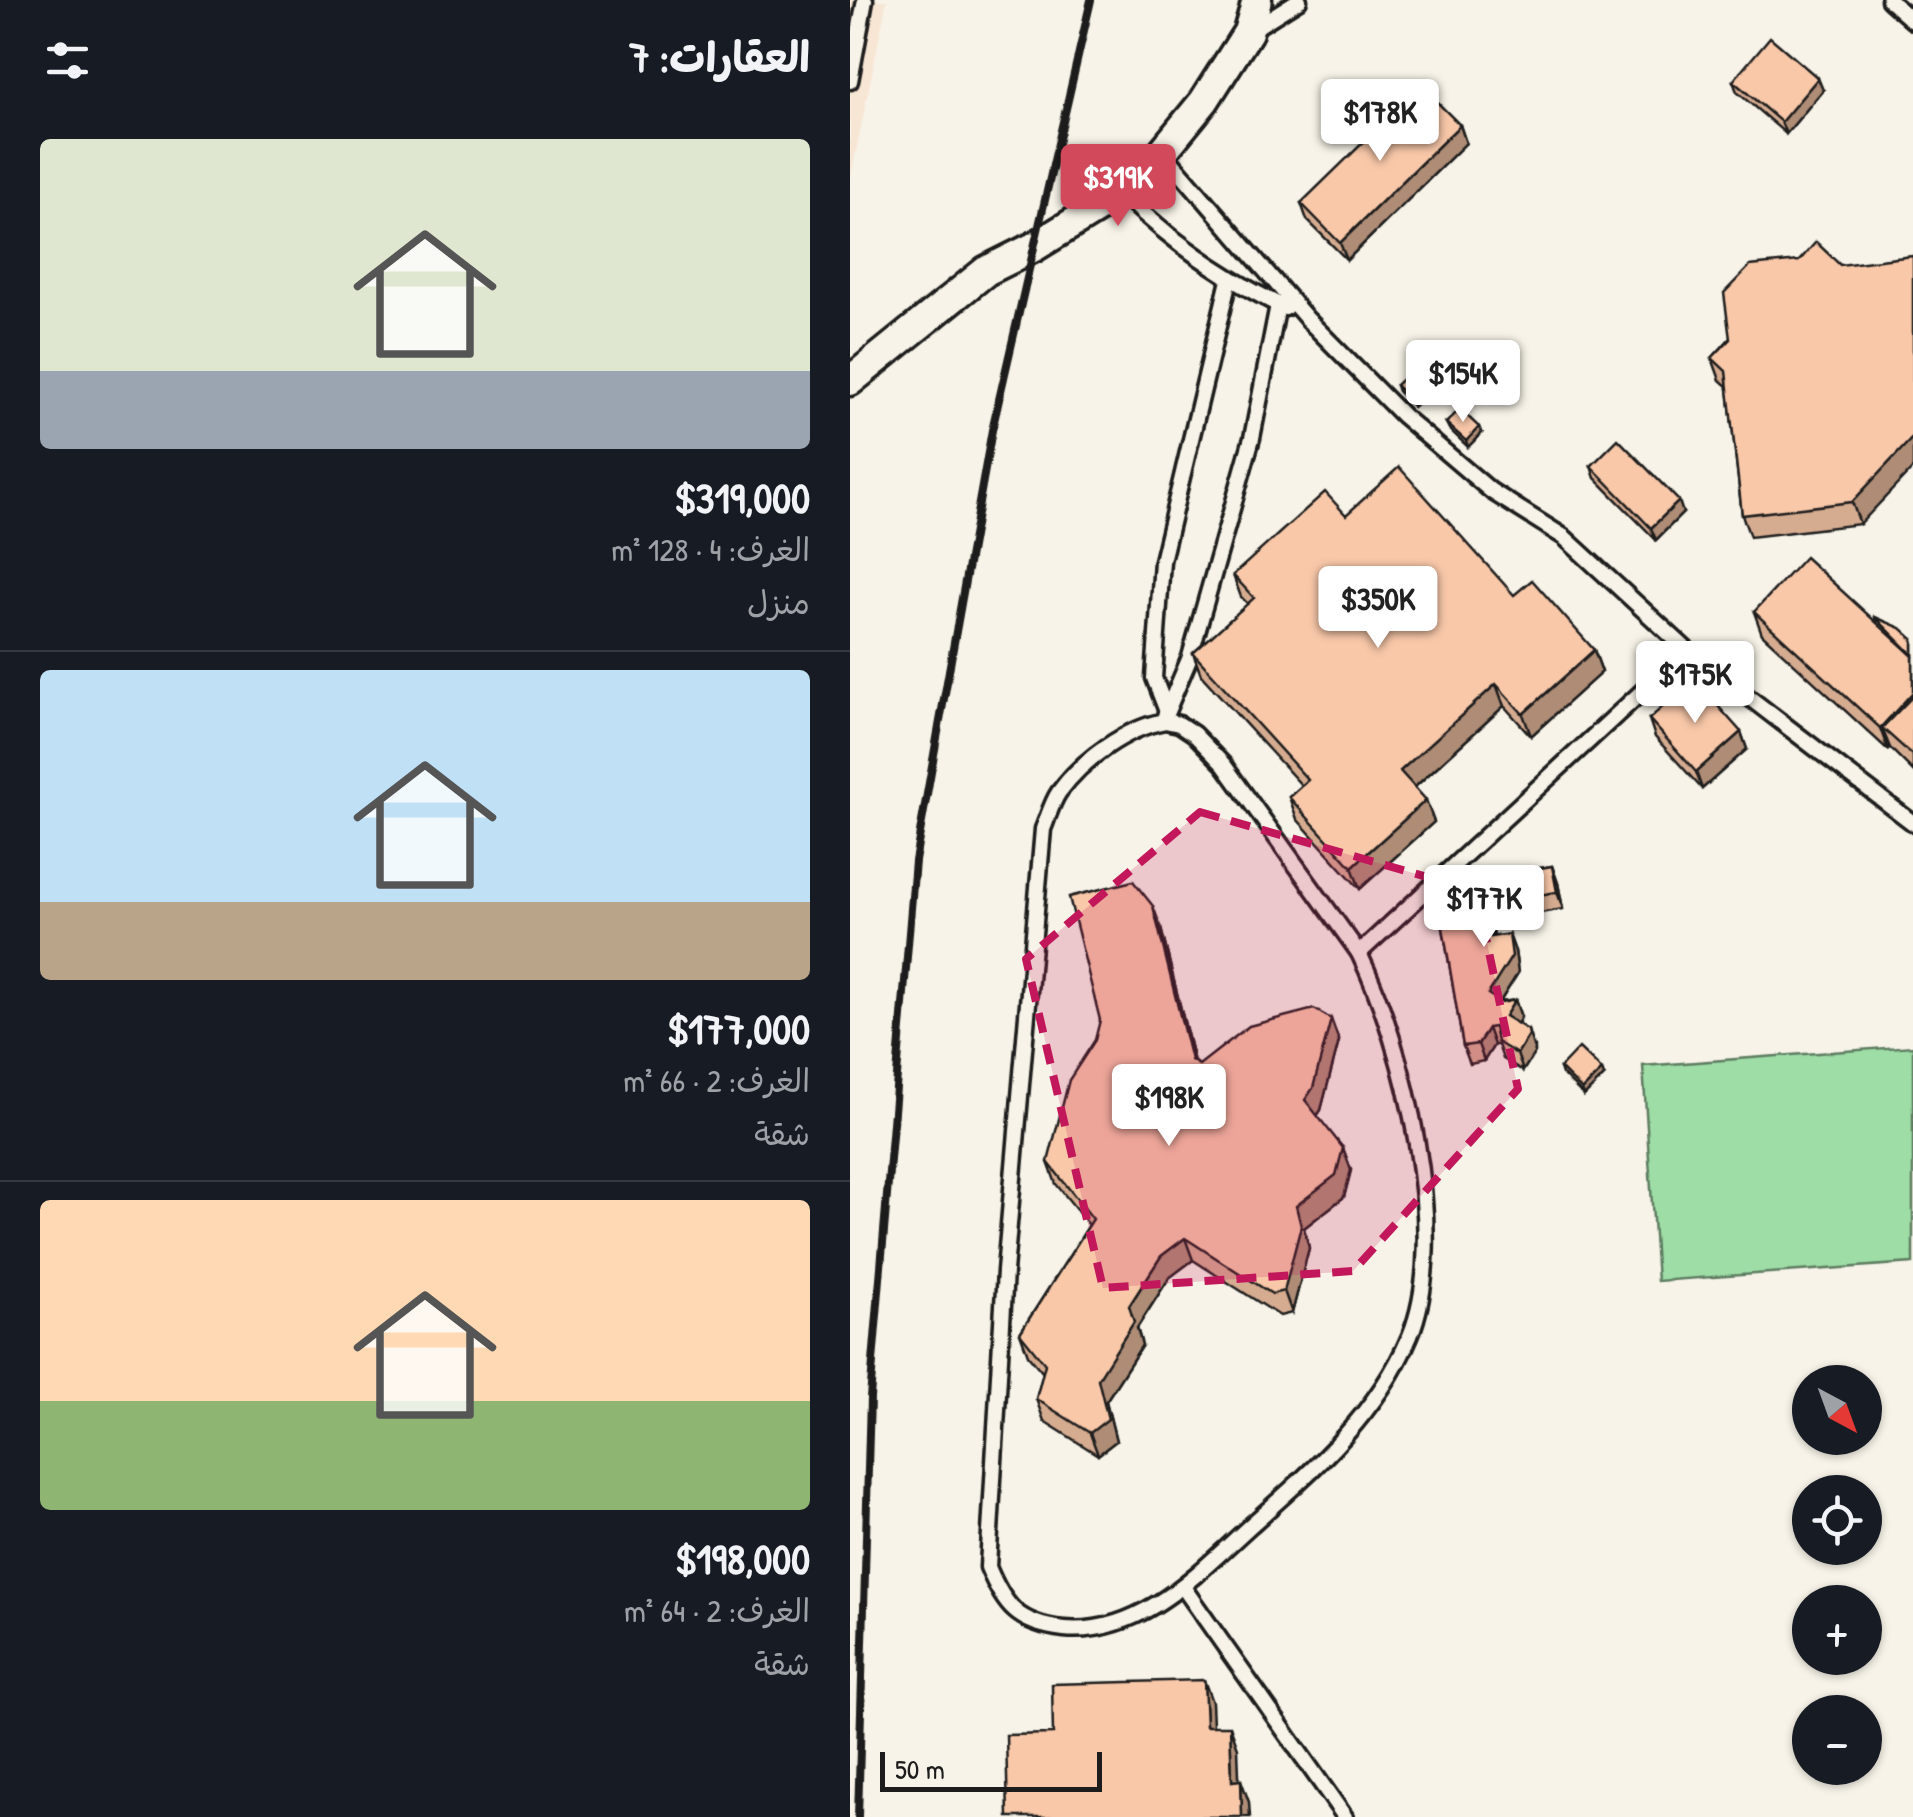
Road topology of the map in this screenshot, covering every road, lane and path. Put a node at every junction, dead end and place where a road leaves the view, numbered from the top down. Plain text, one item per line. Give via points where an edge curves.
1 (865, 0) edge
2 (1256, 0) edge
3 (1299, 0) edge
4 (1889, 0) edge
5 (1913, 21) edge
6 (1248, 32) junction
7 (850, 81) edge
8 (1164, 152) junction
9 (1122, 193) junction
10 (1228, 280) junction
11 (1278, 305) junction
12 (1308, 320) junction
13 (850, 381) edge
14 (1687, 650) junction
15 (1165, 715) junction
16 (1913, 823) edge
17 (1359, 953) junction
18 (1183, 1586) junction
19 (1345, 1817) edge

1 - 7 lane
2 - 6 street
3 - 6 lane
4 - 5 lane
6 - 8 street
8 - 9 street
8 - 12 lane
9 - 10 lane
9 - 13 street via 986,271
10 - 11 lane
10 - 15 lane via 1162,561 1154,678
11 - 12 lane
11 - 15 lane via 1247,457 1190,658
12 - 14 lane via 1402,416 1491,491 1564,537
14 - 16 lane
14 - 17 lane
15 - 17 lane via 1224,765
15 - 18 lane via 1080,770 1058,793 1043,828 1005,1271 988,1567 1001,1598 1018,1616 1046,1627 1082,1630 1134,1618
17 - 18 lane via 1406,1088 1418,1151 1428,1256 1411,1334 1378,1394 1329,1455
18 - 19 lane

